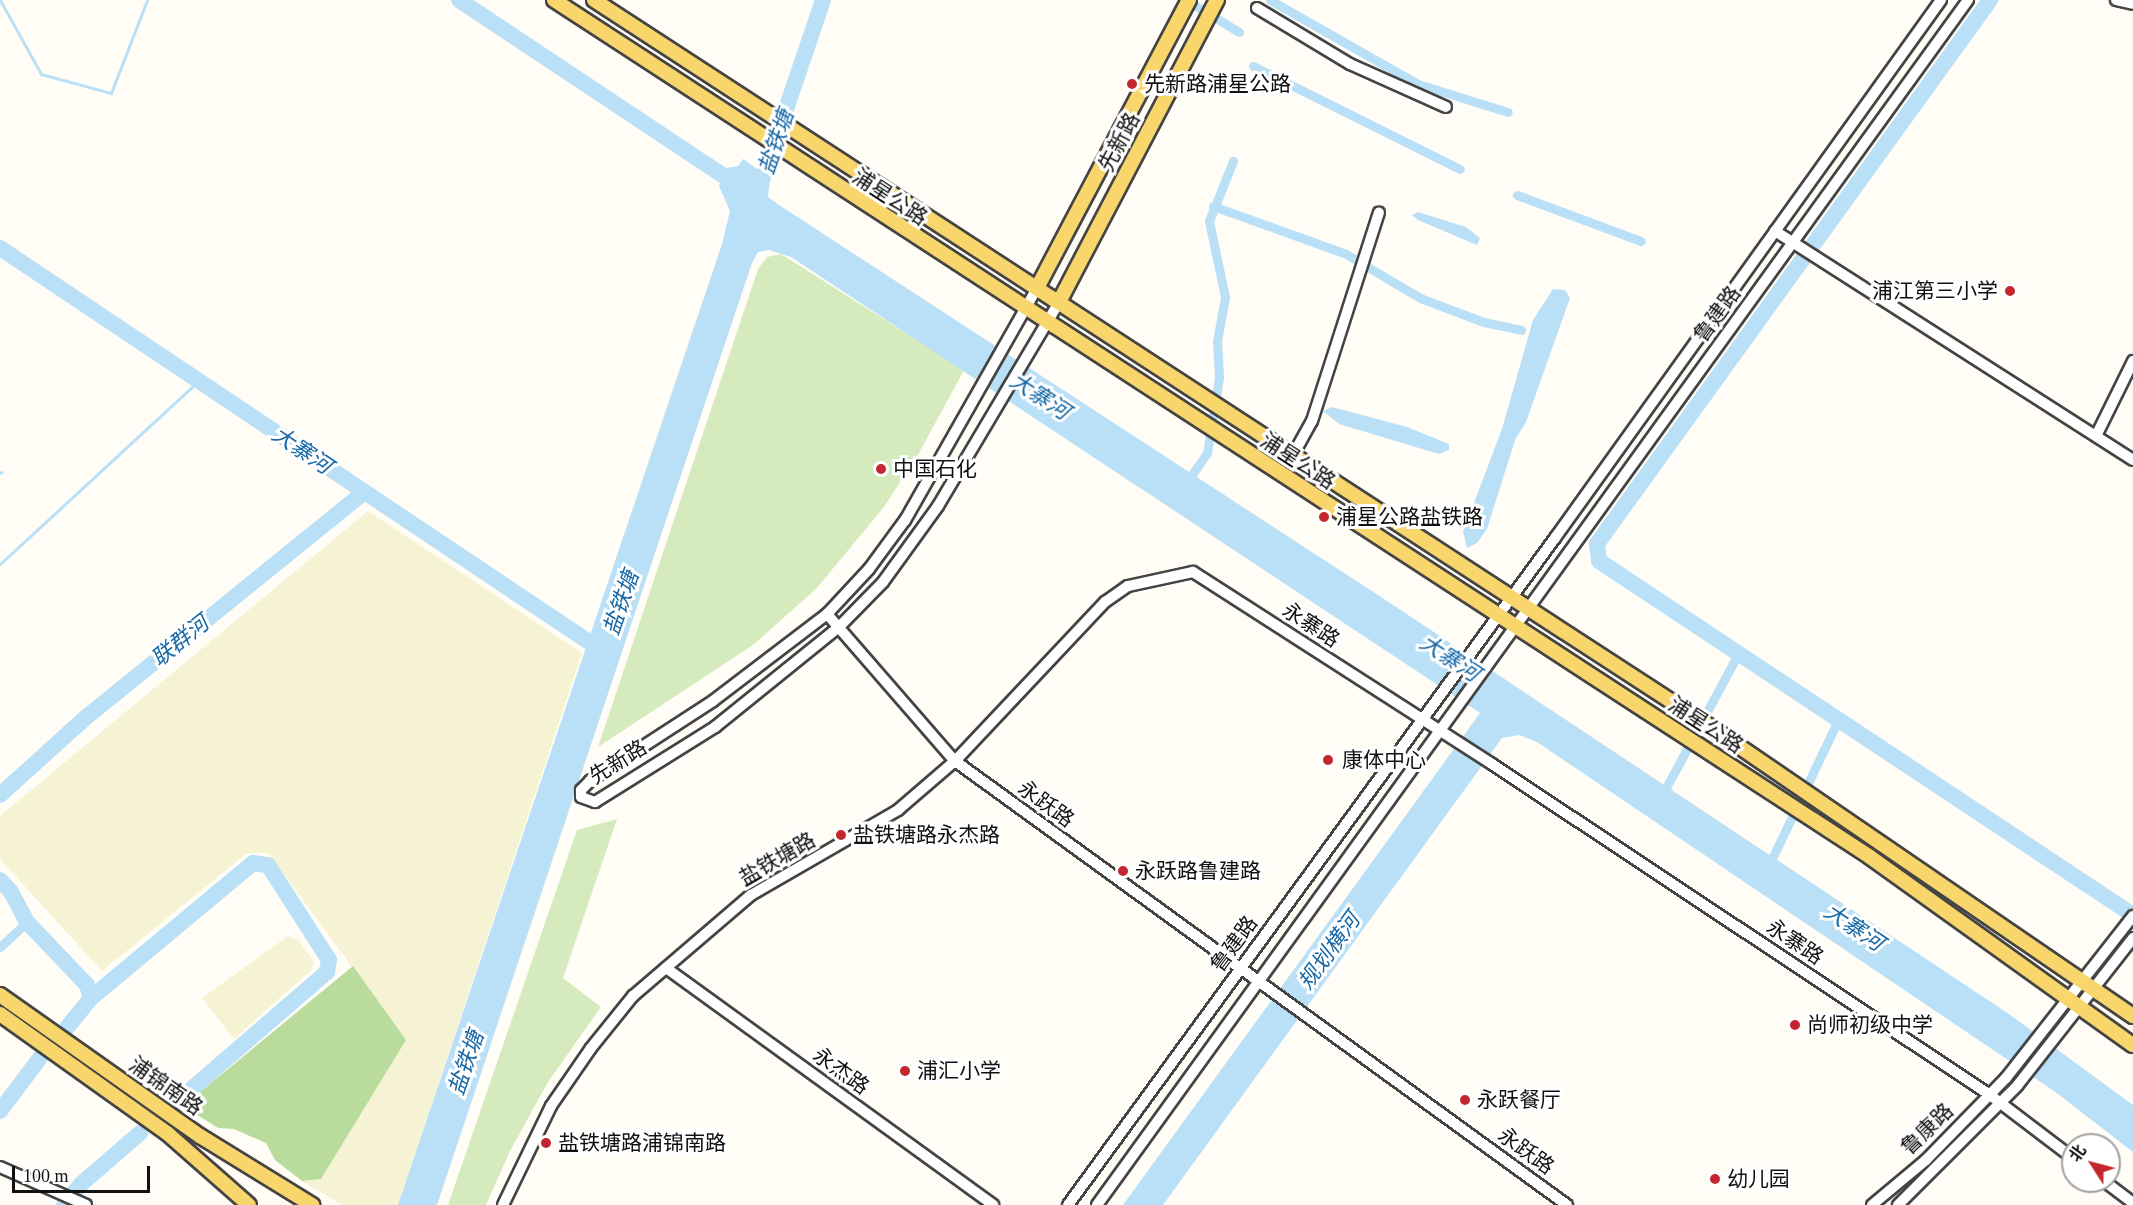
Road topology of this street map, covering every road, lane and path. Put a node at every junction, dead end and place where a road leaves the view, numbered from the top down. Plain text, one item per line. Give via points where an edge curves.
1 (554, 0) edge
2 (594, 0) edge
3 (1189, 0) edge
4 (1941, 0) edge
5 (1968, 0) edge
6 (2116, 0) edge
7 (1216, 2) edge
8 (2133, 4) edge
9 (1257, 8) dead end
10 (1446, 107) dead end
11 (1379, 213) dead end
12 (1775, 231) junction
13 (1793, 242) junction
14 (1037, 288) junction
15 (1059, 302) junction
16 (1025, 309) junction
17 (1047, 323) junction
18 (2133, 361) edge
19 (2096, 436) junction
20 (1293, 455) junction
21 (2133, 460) edge
22 (1155, 579) joint
23 (1511, 597) junction
24 (1530, 608) junction
25 (827, 614) junction
26 (1498, 615) junction
27 (839, 627) junction
28 (1517, 627) junction
29 (1422, 719) junction
30 (1442, 731) junction
31 (955, 760) junction
32 (2133, 916) edge
33 (2133, 938) edge
34 (1241, 967) junction
35 (666, 968) junction
36 (1260, 981) junction
37 (2088, 983) junction
38 (0, 995) edge
39 (2075, 1001) junction
40 (0, 1014) edge
41 (2133, 1016) edge
42 (2133, 1045) edge
43 (1990, 1095) junction
44 (2001, 1103) junction
45 (2061, 1149) edge
46 (0, 1167) edge
47 (2120, 1193) edge
48 (2133, 1203) edge
49 (83, 1204) edge
50 (249, 1205) edge
51 (312, 1205) edge
52 (503, 1205) edge
53 (993, 1205) edge
54 (1068, 1205) edge
55 (1097, 1205) edge
56 (1568, 1205) edge
57 (1872, 1205) edge
58 (1898, 1205) edge

1 - 16 main road, 浦星公路
2 - 14 main road, 浦星公路
3 - 14 main road, 先新路
4 - 12 street, 鲁建路
5 - 13 street, 鲁建路
6 - 8 street
7 - 15 main road, 先新路
9 - 10 street via 1350,64
11 - 20 street via 1312,421
12 - 13 street
12 - 23 street, 鲁建路
13 - 19 street
13 - 24 street, 鲁建路
14 - 15 main road, 浦星公路
14 - 16 street, 先新路
15 - 17 street, 先新路
15 - 20 main road, 浦星公路
16 - 17 main road, 浦星公路
16 - 25 street, 先新路 via 906,520 869,569
17 - 26 main road, 浦星公路
17 - 27 street, 先新路 via 921,531 883,582
18 - 19 street
19 - 21 street
20 - 23 main road, 浦星公路
22 - 29 street, 永寨路 via 1193,572
22 - 31 street, 盐铁塘路 via 1128,586 1105,602
23 - 24 main road, 浦星公路
23 - 26 street, 鲁建路
24 - 28 street, 鲁建路
24 - 37 main road, 浦星公路
25 - 27 street, 永跃路
25 - 27 street, 先新路 via 713,701 590,781 580,790 580,796 595,802 715,727
26 - 28 main road, 浦星公路
26 - 29 street, 鲁建路
27 - 31 street, 永跃路
28 - 30 street, 鲁建路
28 - 39 main road, 浦星公路 via 1806,816
29 - 30 street, 永寨路
29 - 34 street, 鲁建路
30 - 36 street, 鲁建路
30 - 43 street, 永寨路
31 - 34 street, 永跃路
31 - 35 street, 盐铁塘路 via 898,810 751,895
32 - 37 street
33 - 37 street
34 - 36 street, 永跃路
34 - 54 street, 鲁建路
35 - 52 street, 盐铁塘路 via 633,996 551,1106
35 - 53 street, 永杰路
36 - 55 street, 鲁建路
36 - 56 street, 永跃路
37 - 39 street
37 - 41 main road, 浦星公路
38 - 51 main road, 浦锦南路 via 200,1136
39 - 42 main road, 浦星公路
39 - 43 street, 鲁康路 via 2044,1030
39 - 44 street, 鲁康路 via 2055,1039
40 - 50 main road, 浦锦南路 via 167,1133
43 - 44 street, 永寨路
43 - 57 street, 鲁康路 via 1926,1160
44 - 45 street, 永寨路
44 - 58 street, 鲁康路
46 - 49 street
47 - 48 street

